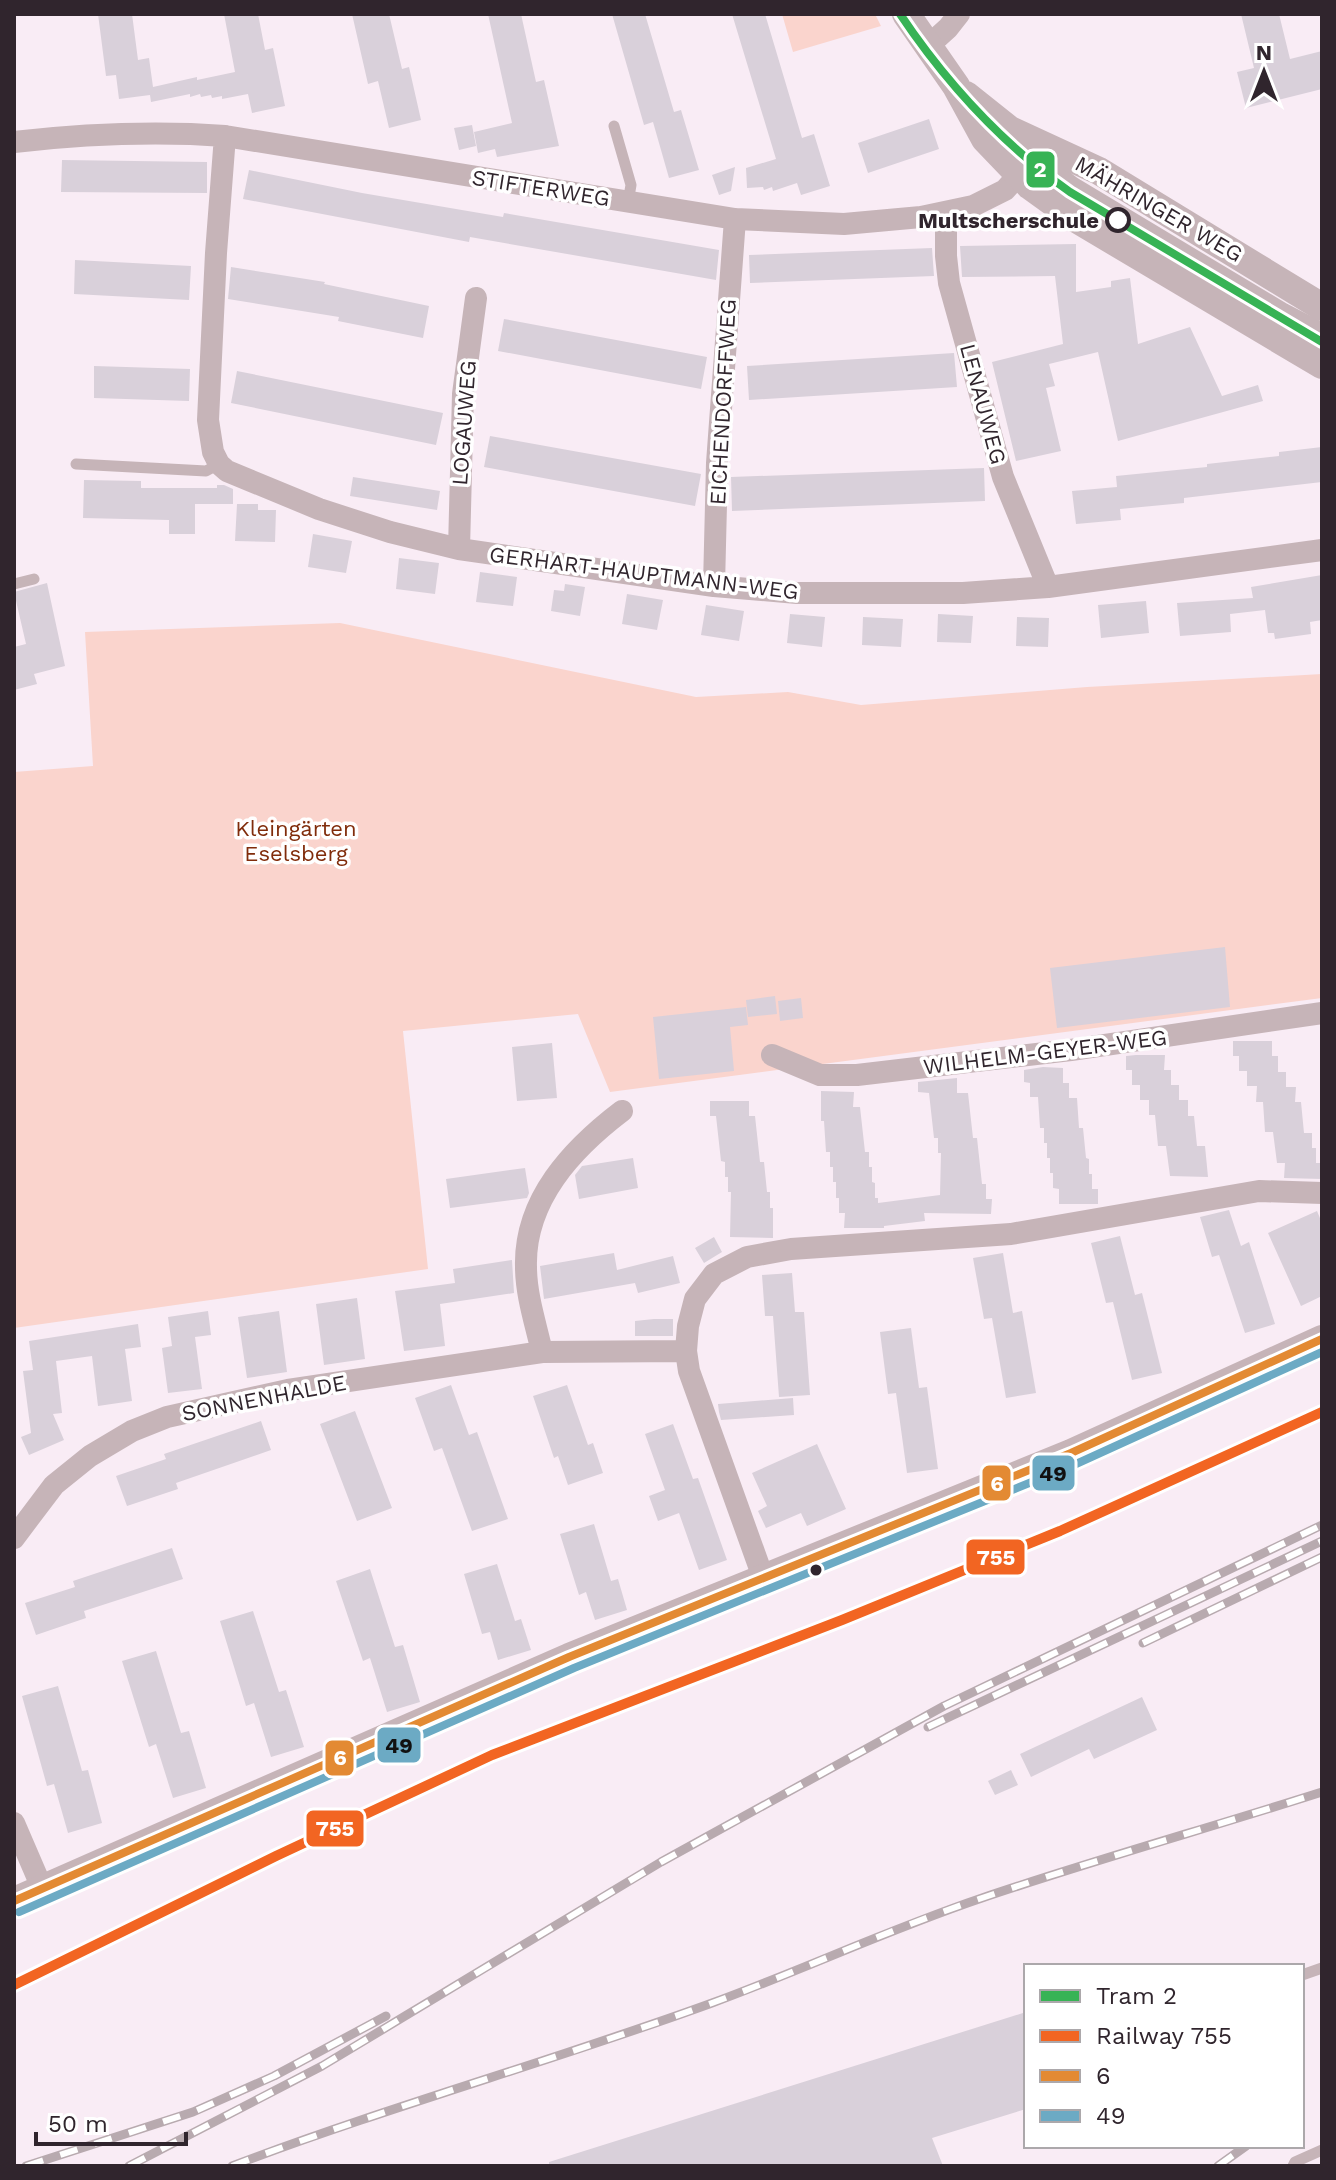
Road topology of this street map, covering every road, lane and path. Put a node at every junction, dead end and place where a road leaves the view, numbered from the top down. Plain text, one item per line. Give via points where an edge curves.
1 (906, 14) edge
2 (959, 14) edge
3 (927, 47) junction
4 (960, 94) junction
5 (614, 126) dead end
6 (225, 136) junction
7 (14, 142) edge
8 (1036, 163) junction
9 (628, 202) junction
10 (946, 213) junction
11 (735, 219) junction
12 (476, 298) dead end
13 (1316, 323) edge
14 (1322, 348) edge
15 (1322, 365) edge
16 (76, 464) dead end
17 (219, 464) junction
18 (459, 549) junction
19 (1322, 550) edge
20 (34, 579) dead end
21 (14, 584) edge
22 (714, 586) junction
23 (1048, 587) junction
24 (1322, 1013) edge
25 (772, 1055) dead end
26 (622, 1111) dead end
27 (1322, 1193) edge
28 (1322, 1339) edge
29 (686, 1351) junction
30 (542, 1352) junction
31 (17, 1529) edge
32 (764, 1580) junction
33 (14, 1823) edge
34 (42, 1888) junction
35 (14, 1901) edge
36 (1322, 2150) edge
37 (1293, 2166) edge

1 - 3 street, MÄHRINGER WEG
2 - 3 street
3 - 4 street, MÄHRINGER WEG
4 - 8 street, MÄHRINGER WEG via 1022,136
4 - 8 street, MÄHRINGER WEG via 985,139
5 - 9 lane via 631,185
6 - 7 street, STIFTERWEG via 162,132
6 - 9 street, STIFTERWEG
6 - 17 street via 208,420
8 - 10 street, STIFTERWEG via 996,196
8 - 13 street, MÄHRINGER WEG via 1108,177
8 - 15 street, MÄHRINGER WEG via 1073,217
9 - 11 street, STIFTERWEG
10 - 11 street, STIFTERWEG via 844,224
10 - 23 street, LENAUWEG via 949,283 1003,477
11 - 22 street, EICHENDORFFWEG via 717,463
12 - 18 street, LOGAUWEG via 463,394
13 - 14 lane, MÄHRINGER WEG
16 - 17 lane via 206,471
17 - 18 street, GERHART-HAUPTMANN-WEG via 319,509
18 - 22 street, GERHART-HAUPTMANN-WEG
19 - 23 street, GERHART-HAUPTMANN-WEG
20 - 21 lane
22 - 23 street, GERHART-HAUPTMANN-WEG via 884,594
24 - 25 street, WILHELM-GEYER-WEG via 857,1075 820,1075
26 - 30 street via 570,1158 540,1202 526,1270
27 - 29 street via 1259,1191 1011,1234 791,1249 747,1257 714,1274 701,1288 690,1311
28 - 32 street via 1071,1453
29 - 30 street, SONNENHALDE
29 - 32 street via 711,1438
30 - 31 street, SONNENHALDE via 288,1390 167,1417 90,1456 54,1485
32 - 34 street via 569,1657
33 - 34 street
34 - 35 street
36 - 37 lane

